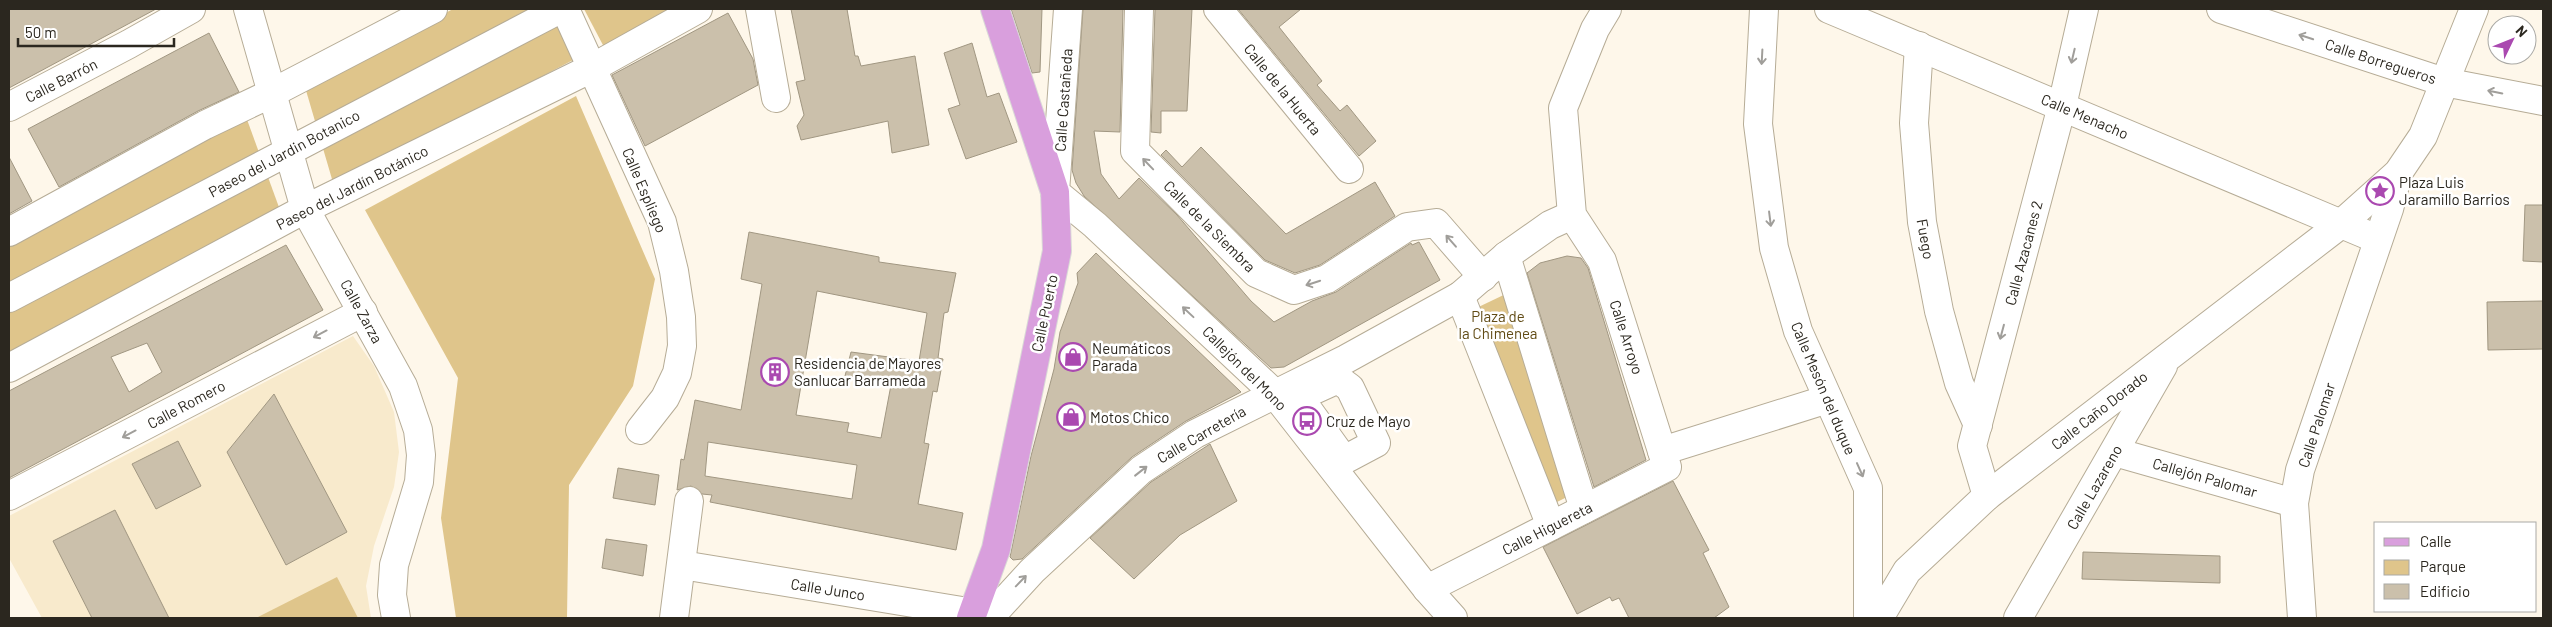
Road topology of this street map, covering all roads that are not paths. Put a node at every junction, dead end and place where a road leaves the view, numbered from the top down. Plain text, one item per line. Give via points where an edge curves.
1 (191, 9) edge
2 (248, 9) edge
3 (433, 9) edge
4 (560, 9) edge
5 (565, 9) edge
6 (698, 9) edge
7 (760, 9) edge
8 (995, 9) edge
9 (1068, 9) edge
10 (1139, 9) edge
11 (1218, 9) edge
12 (1607, 9) edge
13 (1764, 9) edge
14 (1829, 9) edge
15 (2084, 9) edge
16 (2221, 9) edge
17 (2474, 9) edge
18 (1919, 46) junction
19 (592, 68) junction
20 (2444, 82) junction
21 (272, 93) junction
22 (776, 98) dead end
23 (2543, 101) edge
24 (2062, 106) junction
25 (9, 107) edge
26 (288, 151) junction
27 (1349, 169) dead end
28 (2398, 172) junction
29 (1055, 192) junction
30 (305, 209) junction
31 (1572, 215) junction
32 (2341, 224) junction
33 (1095, 225) junction
34 (9, 232) edge
35 (2377, 239) junction
36 (1057, 251) junction
37 (1506, 256) junction
38 (1483, 277) junction
39 (1460, 296) junction
40 (9, 298) edge
41 (363, 312) junction
42 (2169, 356) junction
43 (1346, 359) junction
44 (9, 368) edge
45 (1274, 393) junction
46 (1828, 399) junction
47 (1978, 425) junction
48 (640, 430) dead end
49 (2114, 452) junction
50 (1664, 459) junction
51 (1340, 476) junction
52 (9, 496) edge
53 (1987, 496) junction
54 (689, 501) dead end
55 (2294, 503) junction
56 (1584, 509) junction
57 (1551, 526) junction
58 (682, 565) junction
59 (1427, 589) junction
60 (978, 616) edge
61 (396, 618) edge
62 (674, 618) edge
63 (1453, 618) edge
64 (1868, 618) edge
65 (1879, 618) edge
66 (2018, 618) edge
67 (2302, 618) edge

1 - 25 street, Calle Barrón
2 - 21 street, Calle Zarza
3 - 21 street
4 - 26 street, Paseo del Jardin Botanico
5 - 19 street, Calle Espliego
6 - 19 street, Paseo del Jardín Botánico
7 - 22 street
8 - 29 main road, Calle Puerto
9 - 29 street, Calle Castañeda
38 -> 10 street, Calle de la Siembra via 1436,223 1407,227 1328,278 1294,290 1256,273 1136,151
11 - 27 street, Calle de la Huerta
12 - 31 street via 1595,29 1564,108
13 -> 46 street, Calle Mesón del duque via 1758,124 1774,248 1798,332
14 - 18 street, Calle Menacho
15 -> 24 street, Calle Azacanes 2
20 -> 16 street, Calle Borregueros
17 - 20 street
18 - 24 street, Calle Menacho
18 - 47 street, Fuego via 1914,123 1922,222 1939,311 1959,384
19 - 30 street, Paseo del Jardín Botánico
19 - 48 street, Calle Espliego via 662,222 681,317 682,346 678,373 665,398
23 -> 20 street, Calle Borregueros
20 - 28 street via 2423,136
21 - 26 street, Calle Zarza
21 - 34 street via 205,125
24 - 32 street, Calle Menacho
24 -> 47 street, Calle Azacanes 2
26 - 30 street, Calle Zarza
26 - 40 street, Paseo del Jardin Botanico
28 - 32 street
28 - 35 street
29 - 33 street, Callejón del Mono
29 - 36 main road, Calle Puerto
30 - 41 street, Calle Zarza
30 - 44 street, Paseo del Jardín Botánico
31 - 37 street, Calle Carretería via 1550,225
31 - 50 street, Calle Arroyo via 1602,261
32 - 35 street
32 - 42 street, Calle Caño Dorado
33 - 36 street via 1072,230
45 -> 33 street, Callejón del Mono
35 - 55 street, Calle Palomar via 2300,470
36 - 60 main road, Calle Puerto via 996,549
37 - 38 street, Calle Carretería
37 - 56 street
38 - 39 street, Calle Carretería
39 - 43 street, Calle Carretería
39 - 57 street
41 -> 52 street, Calle Romero
41 - 61 street, Calle Zarza via 403,386 418,430 421,455 419,482 394,565 392,595
42 - 49 street, Calle Lazareno
42 - 53 street, Calle Caño Dorado
43 - 45 street, Calle Carretería
43 - 51 street via 1387,451
45 - 51 street, Callejón del Mono
60 -> 45 street, Calle Carretería via 1032,571 1141,470 1195,434
46 - 50 street, Calle Higuereta
46 -> 64 street, Calle Mesón del duque via 1868,488
47 - 53 street, Calle Azacanes 2 via 1972,446
49 - 55 street, Callejón Palomar
49 - 66 street, Calle Lazareno
50 - 56 street, Calle Higuereta
51 - 59 street, Callejón del Mono
53 - 65 street, Calle Caño Dorado via 1907,571
54 - 58 street
55 - 67 street, Calle Palomar
56 - 57 street, Calle Higuereta
57 - 59 street, Calle Higuereta
58 - 60 street, Calle Junco
58 - 62 street
59 - 63 street, Callejón del Mono

